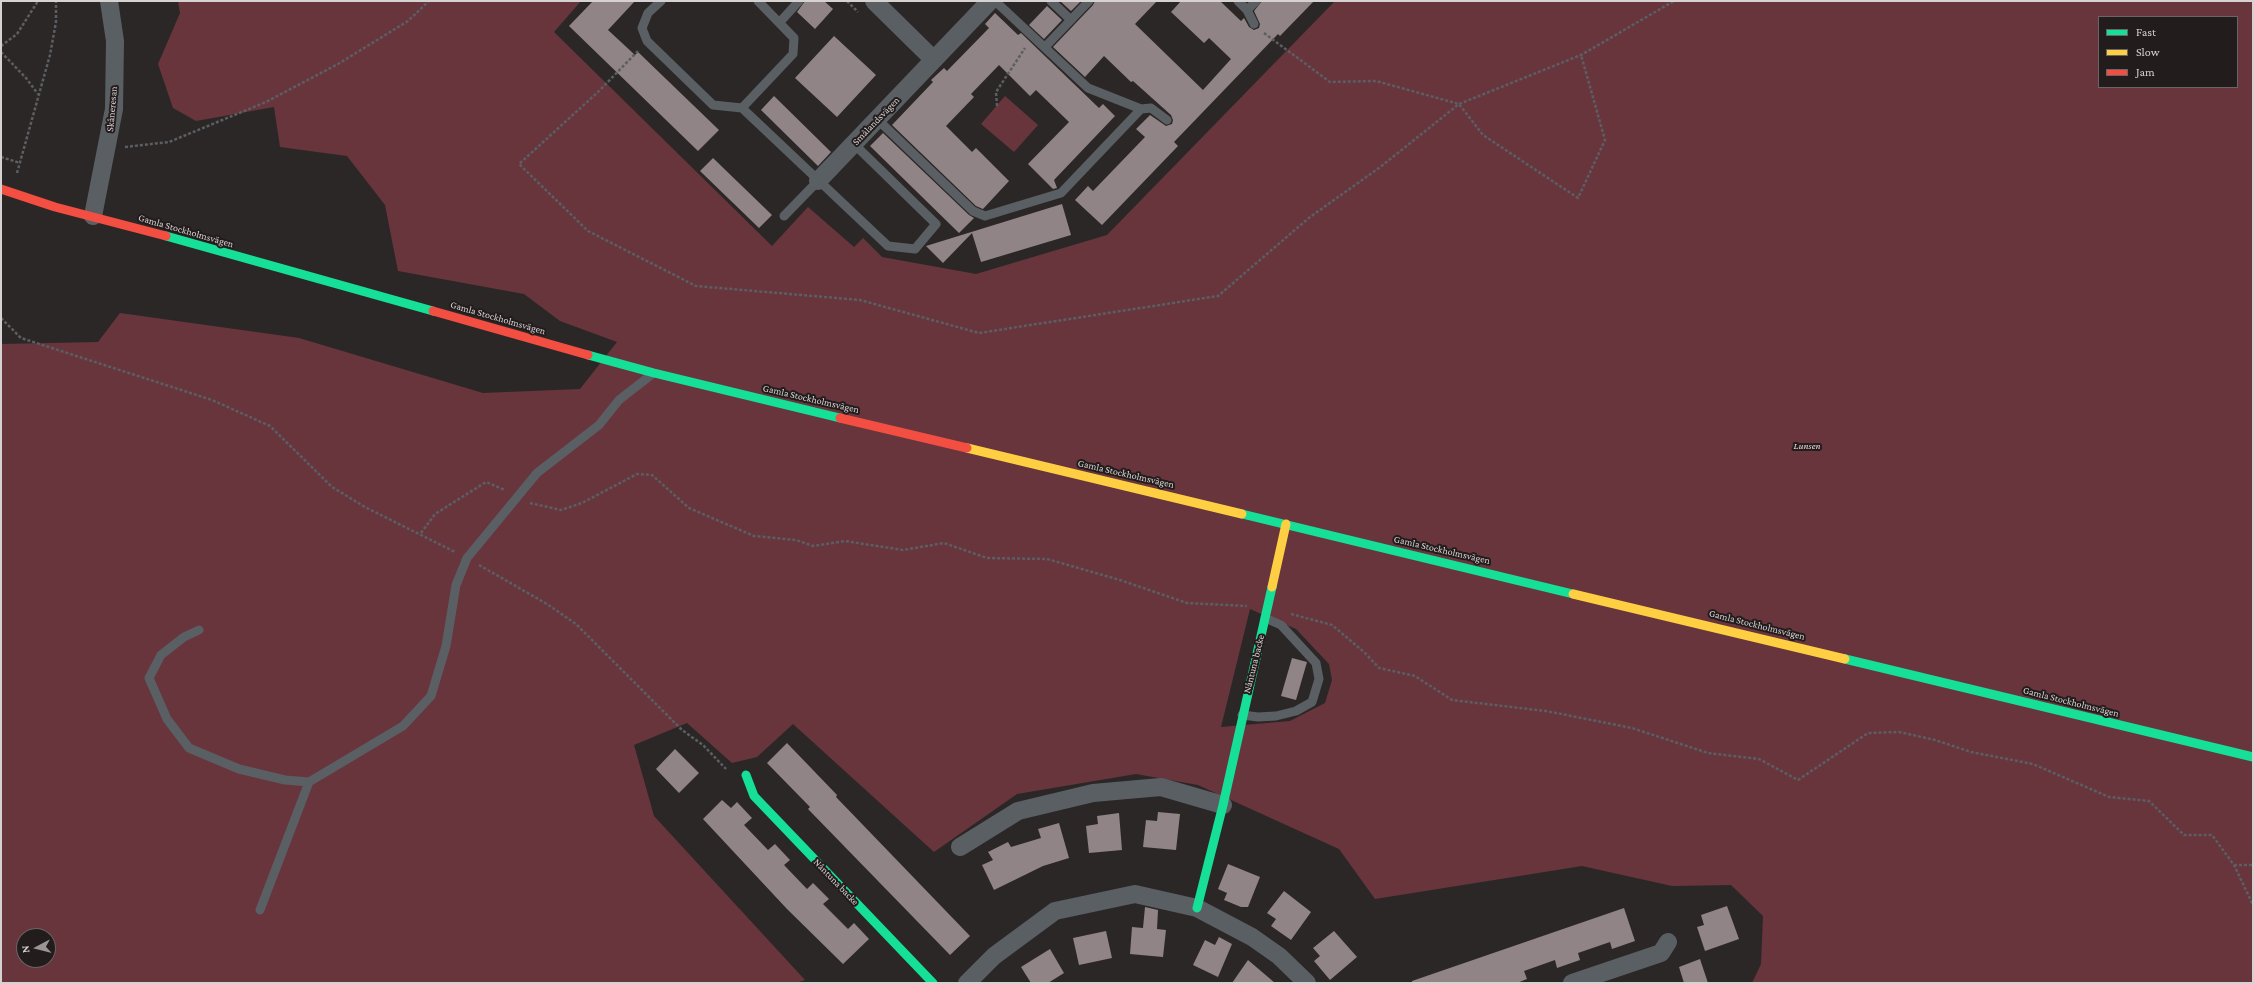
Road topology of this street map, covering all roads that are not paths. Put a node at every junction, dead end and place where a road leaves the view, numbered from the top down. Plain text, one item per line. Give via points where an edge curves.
1 (109, 1) edge
2 (661, 1) edge
3 (758, 1) edge
4 (799, 1) edge
5 (874, 1) edge
6 (990, 1) edge
7 (995, 1) edge
8 (1051, 1) edge
9 (1089, 1) edge
10 (1238, 1) edge
11 (1256, 1) edge
12 (1247, 10) junction
13 (1071, 20) junction
14 (780, 22) junction
15 (1254, 24) road end
16 (1045, 47) junction
17 (934, 60) junction
18 (742, 108) junction
19 (1141, 108) junction
20 (877, 119) junction
21 (1167, 120) dead end
22 (854, 144) junction
23 (818, 181) junction
24 (1, 189) edge
25 (93, 216) junction
26 (784, 216) dead end
27 (654, 373) junction
28 (1286, 524) junction
29 (1265, 618) junction
30 (199, 630) dead end
31 (1242, 715) junction
32 (2253, 757) edge
33 (746, 775) road end
34 (309, 782) junction
35 (1223, 805) junction
36 (960, 847) dead end
37 (1197, 908) junction
38 (260, 910) dead end
39 (1668, 942) dead end
40 (934, 983) edge
41 (967, 983) edge
42 (1308, 983) edge
43 (1572, 983) edge

1 - 25 street, Skåneresan via 115,41 114,109
2 - 18 lane via 648,13 642,28 647,41 713,105
3 - 14 lane
4 - 14 lane
5 - 17 street
6 - 17 street, Smålandsvägen
7 - 16 lane
8 - 13 lane
9 - 13 lane
10 - 12 lane
11 - 12 lane
12 - 15 lane
13 - 16 lane
14 - 18 lane via 794,38 793,54
16 - 19 lane via 1088,88
17 - 20 street, Smålandsvägen
18 - 23 lane
19 - 20 lane via 1061,193 985,216 973,211
19 - 21 lane via 1151,108
20 - 22 street, Smålandsvägen
22 - 23 street, Smålandsvägen
22 - 23 lane via 936,224 915,249 888,246
23 - 26 lane
24 - 25 main road, Gamla Stockholmsvägen via 55,207
25 - 27 main road, Gamla Stockholmsvägen
27 - 28 main road, Gamla Stockholmsvägen
27 - 34 lane via 619,400 599,425 537,474 467,558 456,585 446,646 431,696 403,726
28 - 29 main road, Nåntuna backe
28 - 32 main road, Gamla Stockholmsvägen
29 - 31 main road, Nåntuna backe
29 - 31 lane via 1281,625 1316,663 1319,679 1312,702 1296,712 1258,717
30 - 34 lane via 184,637 161,655 149,678 167,719 189,748 240,769 285,780
31 - 35 main road, Nåntuna backe
33 - 40 main road, Nåntuna backe via 754,796
34 - 38 lane
35 - 36 street via 1161,787 1093,793 1018,811
35 - 37 main road, Nåntuna backe
37 - 41 street via 1135,894 1055,911 994,956
37 - 42 street via 1274,952
39 - 43 street via 1660,953

